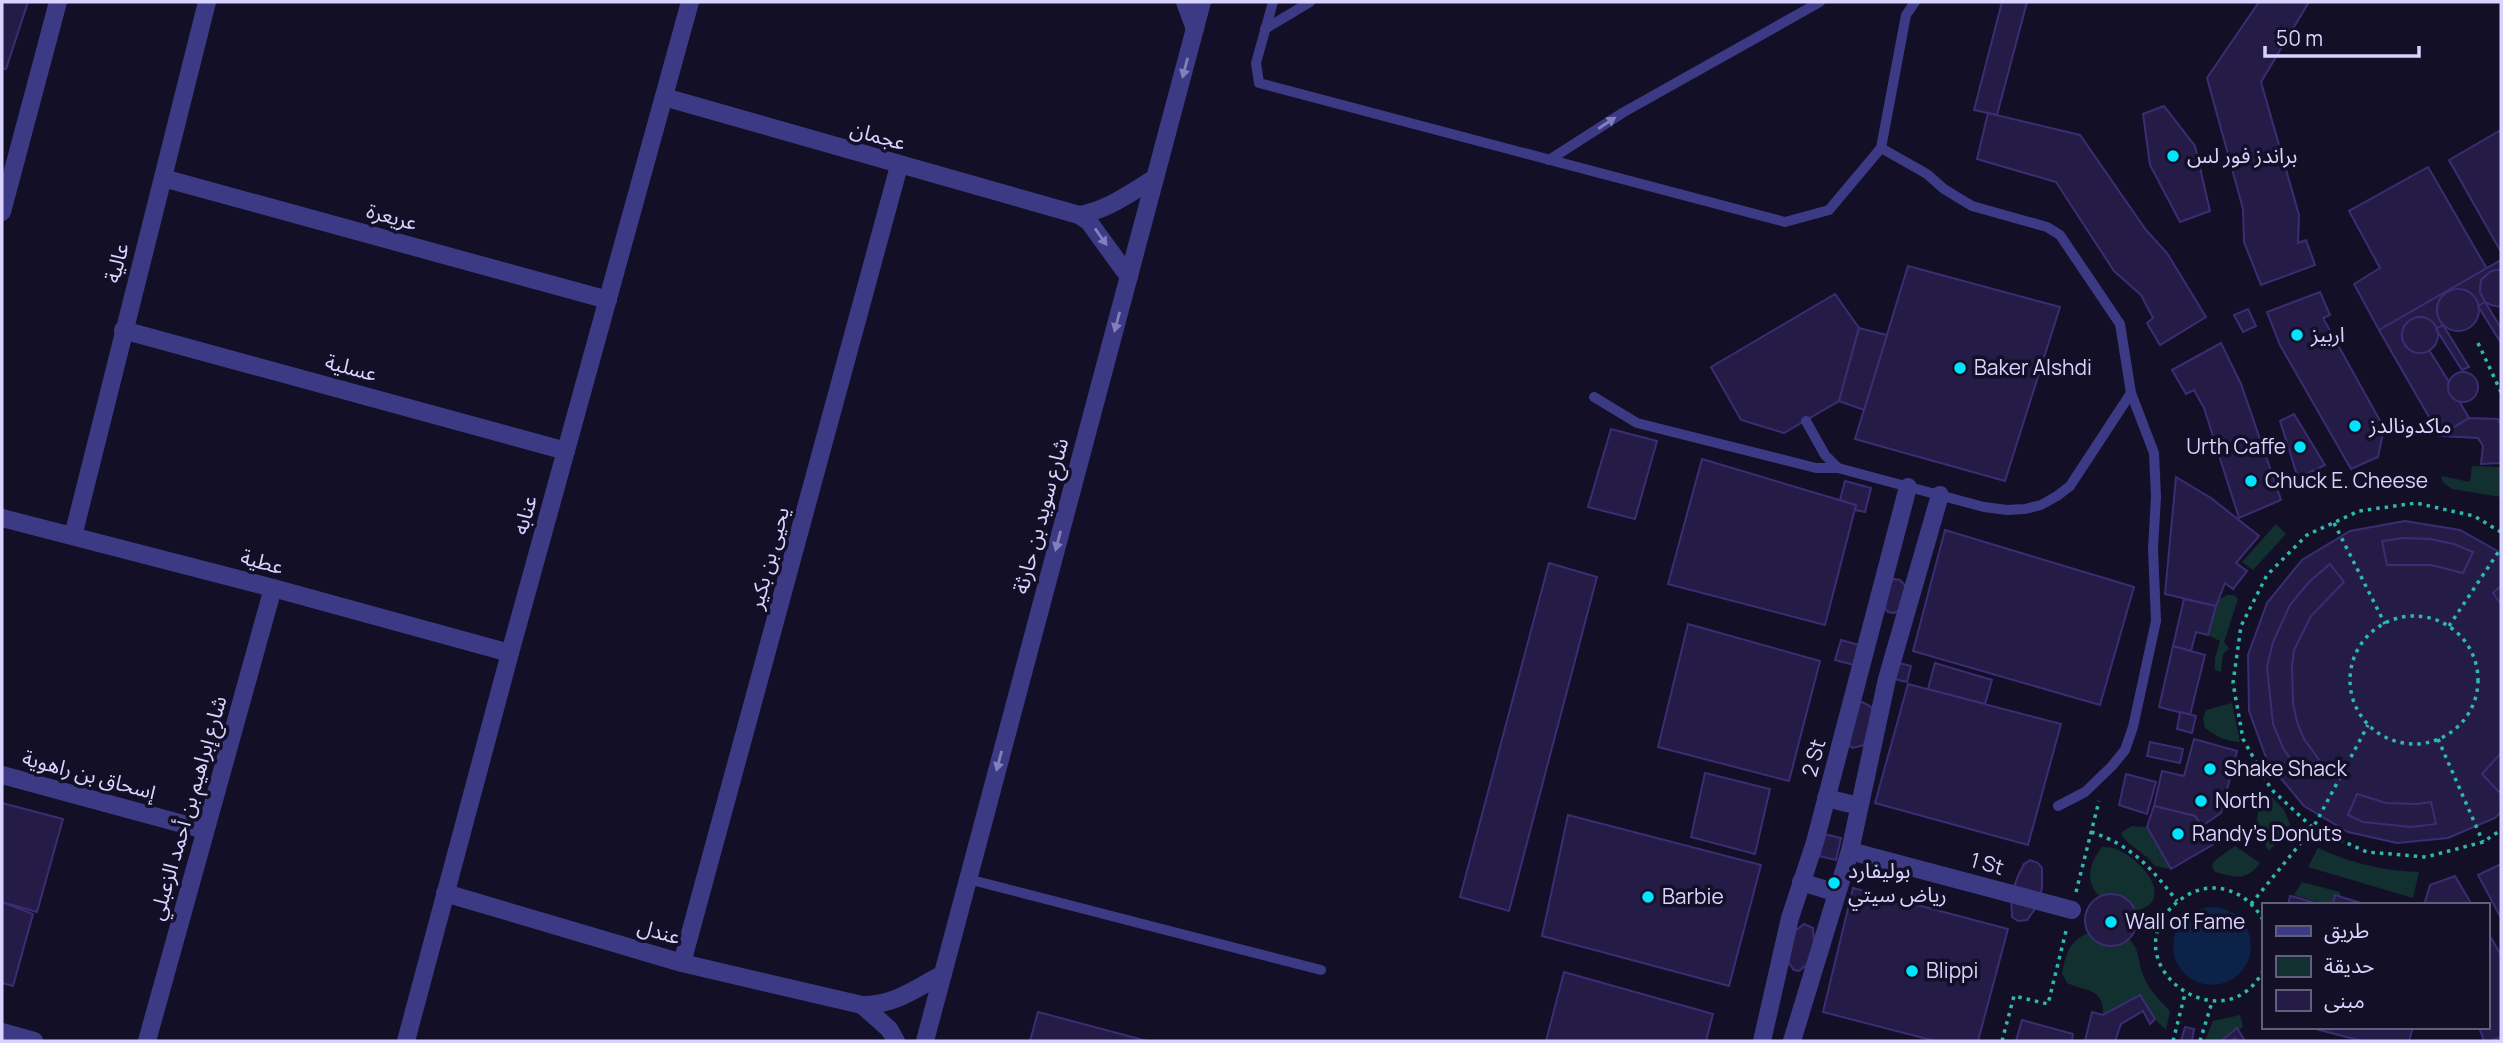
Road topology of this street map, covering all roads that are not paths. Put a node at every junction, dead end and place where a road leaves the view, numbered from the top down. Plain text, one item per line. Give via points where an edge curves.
1 (58, 2) edge
2 (207, 2) edge
3 (690, 2) edge
4 (1185, 2) edge
5 (1202, 2) edge
6 (1273, 2) edge
7 (1310, 2) edge
8 (1820, 2) edge
9 (1915, 2) edge
10 (1195, 29) junction
11 (1265, 29) junction
12 (664, 97) junction
13 (1881, 148) junction
14 (1549, 160) junction
15 (899, 166) junction
16 (163, 178) junction
17 (1155, 178) junction
18 (2, 212) edge
19 (1079, 215) junction
20 (1129, 277) junction
21 (608, 300) junction
22 (123, 330) junction
23 (2132, 393) junction
24 (1594, 397) dead end
25 (1806, 421) dead end
26 (566, 451) junction
27 (1838, 468) junction
28 (1908, 487) junction
29 (1940, 495) junction
30 (2, 518) edge
31 (73, 536) junction
32 (273, 588) junction
33 (510, 653) junction
34 (1863, 660) junction
35 (1890, 667) junction
36 (2, 775) edge
37 (1826, 798) junction
38 (1859, 806) junction
39 (2058, 806) dead end
40 (205, 830) junction
41 (1850, 851) junction
42 (968, 879) junction
43 (1801, 882) junction
44 (445, 893) junction
45 (1837, 893) junction
46 (2072, 910) dead end
47 (682, 963) junction
48 (1321, 970) dead end
49 (943, 974) junction
50 (862, 1005) junction
51 (2, 1032) edge
52 (1764, 1035) edge
53 (1793, 1038) edge
54 (34, 1041) edge
55 (147, 1041) edge
56 (406, 1041) edge
57 (896, 1041) edge
58 (925, 1041) edge

1 - 18 street
2 - 16 street, عالية
3 - 12 street, عنابه
4 - 10 street
5 - 10 street, شارع سويد بن حارثة
6 - 11 lane
7 - 11 lane
14 -> 8 lane via 1624,112
9 - 13 lane via 1906,15
10 -> 17 street, شارع سويد بن حارثة
11 - 14 lane via 1255,63 1259,83
12 - 15 street, عجمان
12 - 21 street, عنابه
13 - 14 lane via 1829,210 1785,222
13 - 23 lane via 1972,206 2060,234 2120,324
15 - 19 street, عجمان
15 - 47 street, يحيى بن بكير
16 - 21 street, عريعرة
16 - 22 street, عالية
17 - 19 street via 1111,205
17 - 20 street, شارع سويد بن حارثة
19 -> 20 street via 1090,222
20 -> 42 street, شارع سويد بن حارثة
21 - 26 street, عنابه
22 - 26 street, عسلية
22 - 31 street, عالية
23 - 29 lane via 2070,486 2041,505 2007,510
23 - 39 lane via 2154,453 2156,621 2125,750 2085,792
24 - 27 lane via 1637,423 1666,432 1816,468
25 - 27 lane
26 - 33 street, عنابه
27 - 28 lane
28 - 29 lane
28 - 34 street, 2 St
29 - 35 street
30 - 31 street, عطية
31 - 32 street, عطية
32 - 33 street, عطية
32 - 40 street, شارع إبراهيم بن أحمد الزعبلي
33 - 44 street, عنابه
34 - 35 street
34 - 37 street, 2 St
35 - 38 street
36 - 40 street, إسحاق بن راهوية
37 - 38 street
37 - 43 street, 2 St
38 - 41 street
40 - 55 street, شارع إبراهيم بن أحمد الزعبلي
41 - 45 street
41 - 46 street, 1 St
42 - 48 lane
42 - 49 street, شارع سويد بن حارثة
43 - 45 street
43 - 52 street, 2 St
44 - 47 street, عندل
44 - 56 street, عنابه
45 - 53 street
47 - 50 street, عندل
49 - 50 street, عندل via 896,1000
49 - 58 street, شارع سويد بن حارثة
50 - 57 street, عندل
51 - 54 street
52 - 53 street

